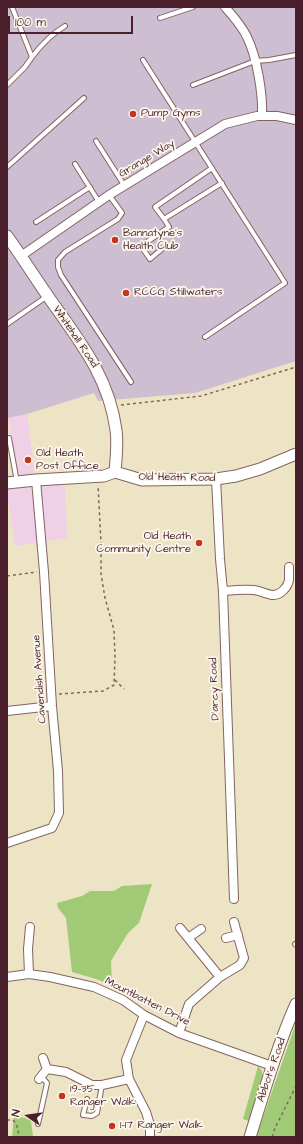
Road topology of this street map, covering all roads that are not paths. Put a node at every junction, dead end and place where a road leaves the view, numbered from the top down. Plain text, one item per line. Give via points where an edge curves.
1 (12, 7) edge
2 (193, 7) edge
3 (225, 7) edge
4 (160, 18) dead end
5 (65, 26) dead end
6 (296, 55) edge
7 (32, 56) junction
8 (143, 60) dead end
9 (255, 61) junction
10 (7, 85) edge
11 (193, 85) dead end
12 (84, 98) dead end
13 (262, 116) junction
14 (296, 120) edge
15 (96, 141) dead end
16 (196, 143) junction
17 (75, 164) dead end
18 (7, 166) edge
19 (212, 168) junction
20 (222, 183) junction
21 (124, 186) junction
22 (90, 187) junction
23 (109, 195) junction
24 (99, 202) junction
25 (164, 219) junction
26 (36, 222) dead end
27 (7, 236) edge
28 (162, 249) dead end
29 (21, 256) junction
30 (47, 296) junction
31 (7, 324) edge
32 (205, 337) dead end
33 (130, 382) dead end
34 (9, 438) dead end
35 (296, 454) edge
36 (115, 472) junction
37 (216, 479) junction
38 (36, 480) junction
39 (12, 483) edge
40 (289, 567) dead end
41 (292, 581) edge
42 (223, 591) junction
43 (52, 706) junction
44 (7, 711) edge
45 (7, 843) edge
46 (234, 898) dead end
47 (234, 922) dead end
48 (30, 927) dead end
49 (180, 928) dead end
50 (201, 929) dead end
51 (238, 935) junction
52 (188, 938) junction
53 (226, 938) dead end
54 (29, 974) junction
55 (7, 976) edge
56 (220, 977) junction
57 (296, 1004) edge
58 (144, 1015) junction
59 (179, 1033) junction
60 (43, 1058) dead end
61 (272, 1066) junction
62 (47, 1069) junction
63 (40, 1077) joint
64 (129, 1079) junction
65 (102, 1085) junction
66 (87, 1099) dead end
67 (38, 1124) dead end
68 (150, 1137) edge
69 (250, 1137) edge

1 - 7 lane
2 - 4 lane
3 - 9 street via 247,37
5 - 7 lane via 46,40
6 - 9 lane
7 - 10 lane
8 - 16 lane
9 - 11 lane
9 - 13 street
12 - 18 lane
13 - 14 street, Grange Way
13 - 16 street, Grange Way via 225,124
15 - 21 lane
16 - 19 lane
16 - 21 street, Grange Way
17 - 22 lane
19 - 20 lane
19 - 25 lane via 155,207
20 - 25 lane
20 - 32 lane via 286,282
21 - 23 street, Grange Way
22 - 24 lane
22 - 26 lane
23 - 24 street, Grange Way
23 - 33 lane via 122,213 118,219 65,252 58,260 58,267
24 - 29 street, Grange Way
25 - 28 lane via 169,227 141,246 150,259
27 - 29 street, Whitehall Road
29 - 30 street, Whitehall Road
30 - 31 lane
30 - 36 street, Whitehall Road via 101,377 116,430
34 - 39 lane
35 - 37 street, Old Heath Road via 260,469
36 - 37 street, Old Heath Road via 142,480
36 - 38 street via 97,477
37 - 42 street, D'arcy Road
38 - 39 street
38 - 43 street, Cavendish Avenue
40 - 41 street
41 - 42 street via 277,596 254,590
42 - 46 street, D'arcy Road
43 - 44 street
43 - 45 street, Cavendish Avenue via 59,813 52,828
47 - 51 street
48 - 54 street via 33,942
49 - 52 street
50 - 52 street
51 - 53 street
51 - 56 street via 244,958 240,965
52 - 56 street
54 - 55 street, Mountbatten Drive
54 - 58 street, Mountbatten Drive via 94,987 123,1000
56 - 59 street via 189,1004
57 - 61 street, Abbot's Road
58 - 59 street, Mountbatten Drive
58 - 64 street via 126,1060
59 - 61 street, Mountbatten Drive
60 - 62 street
61 - 69 street, Abbot's Road
62 - 63 street
62 - 65 street via 66,1072 92,1084
63 - 67 lane via 47,1083
64 - 65 street
64 - 68 street via 146,1112 150,1124
65 - 66 lane via 96,1113 92,1116 83,1115

